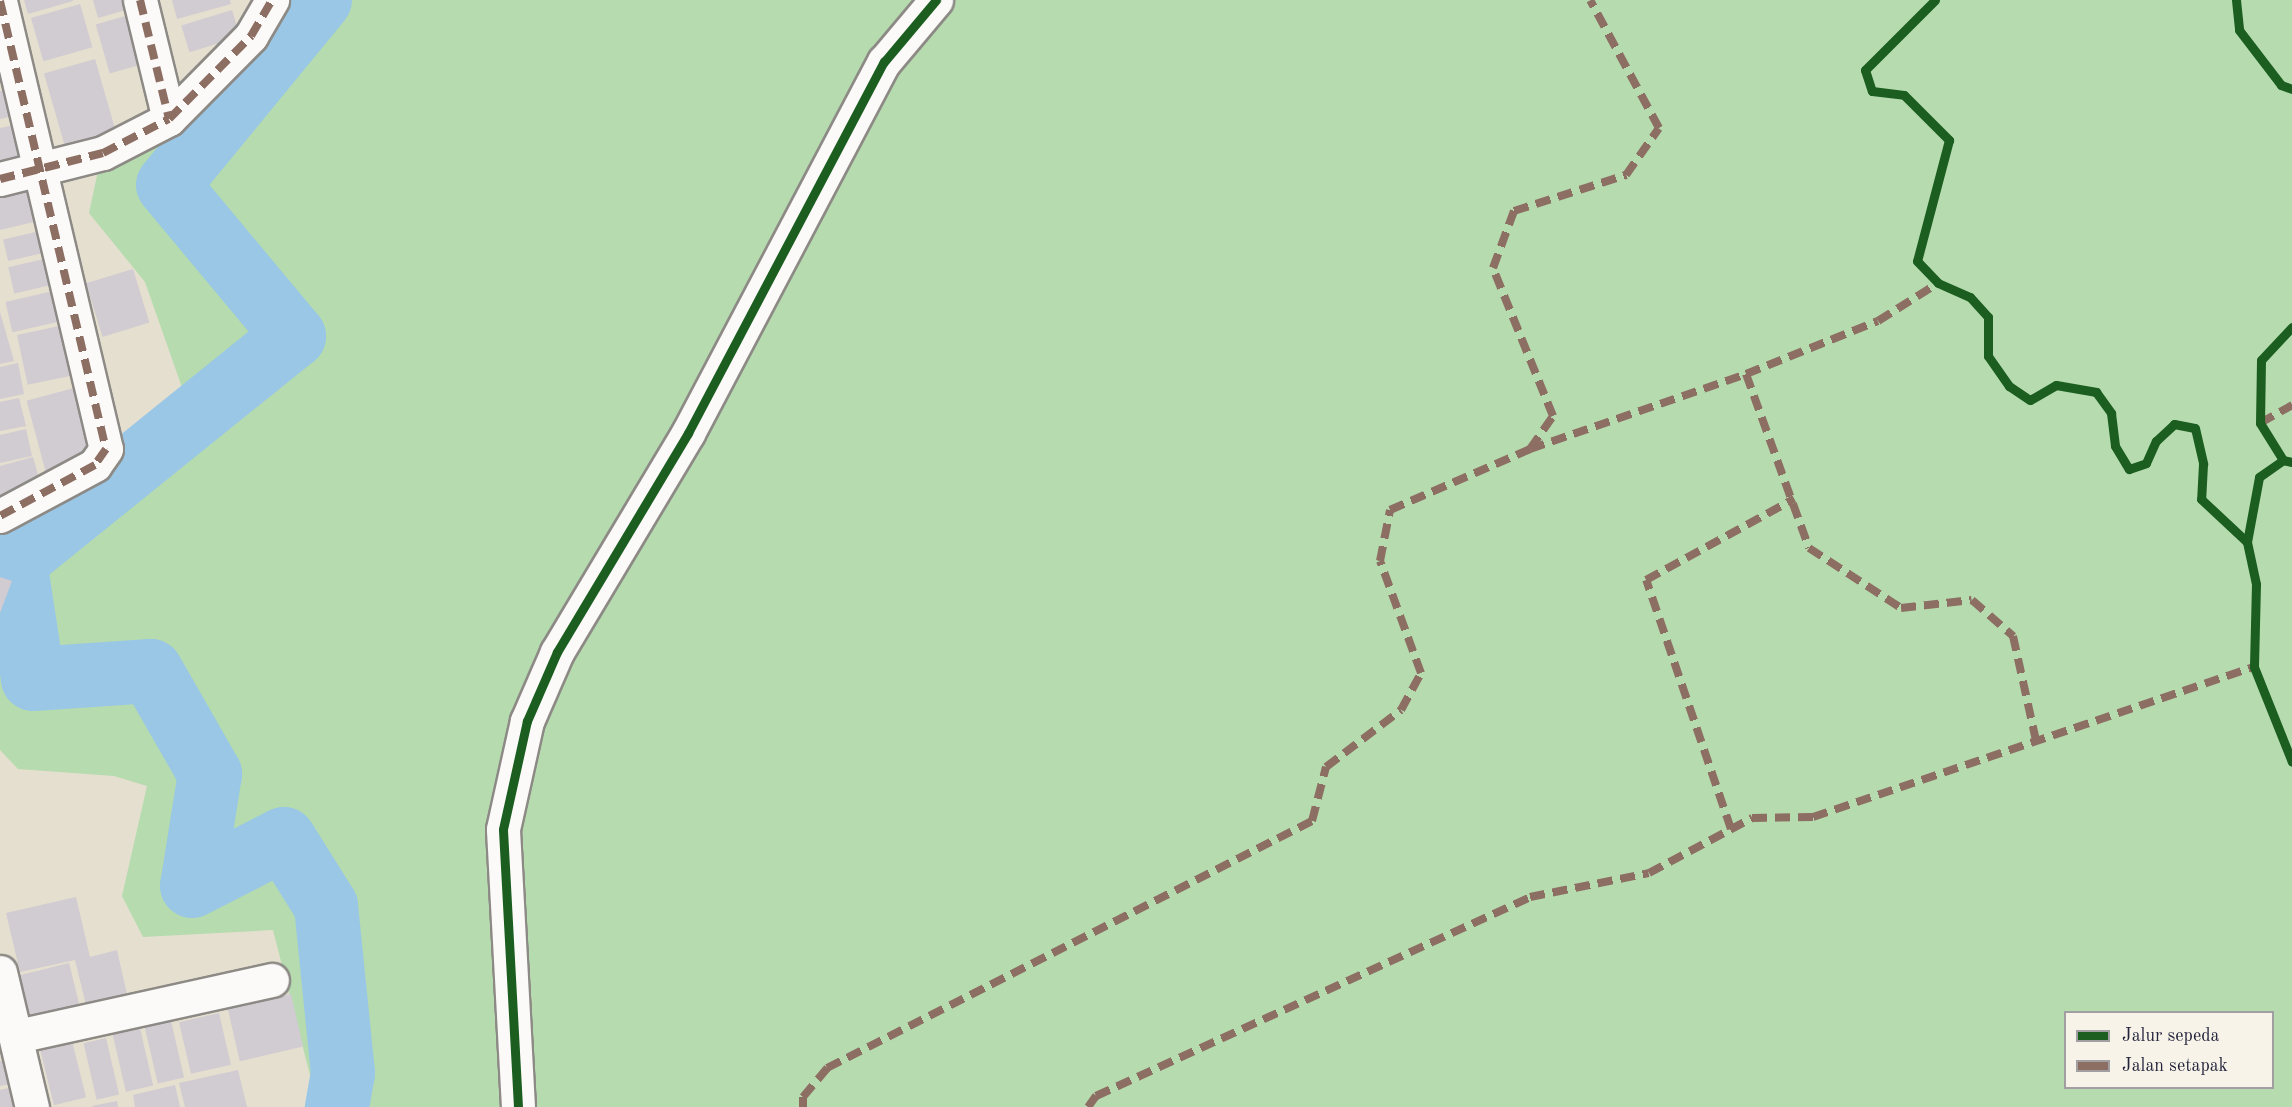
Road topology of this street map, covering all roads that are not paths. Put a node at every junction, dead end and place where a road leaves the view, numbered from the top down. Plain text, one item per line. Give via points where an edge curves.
1 (140, 0) edge
2 (272, 0) edge
3 (936, 0) edge
4 (0, 1) edge
5 (169, 119) junction
6 (38, 172) junction
7 (0, 179) edge
8 (0, 516) edge
9 (0, 972) edge
10 (272, 980) dead end
11 (17, 1036) junction
12 (32, 1107) edge
13 (518, 1107) edge

1 - 5 street
2 - 5 street via 250,36
3 - 13 street via 884,62 688,434 558,652 526,721 503,829
4 - 6 street
5 - 6 street via 103,153
6 - 7 street
6 - 8 street via 106,449 95,465
9 - 11 street
10 - 11 street
11 - 12 street

